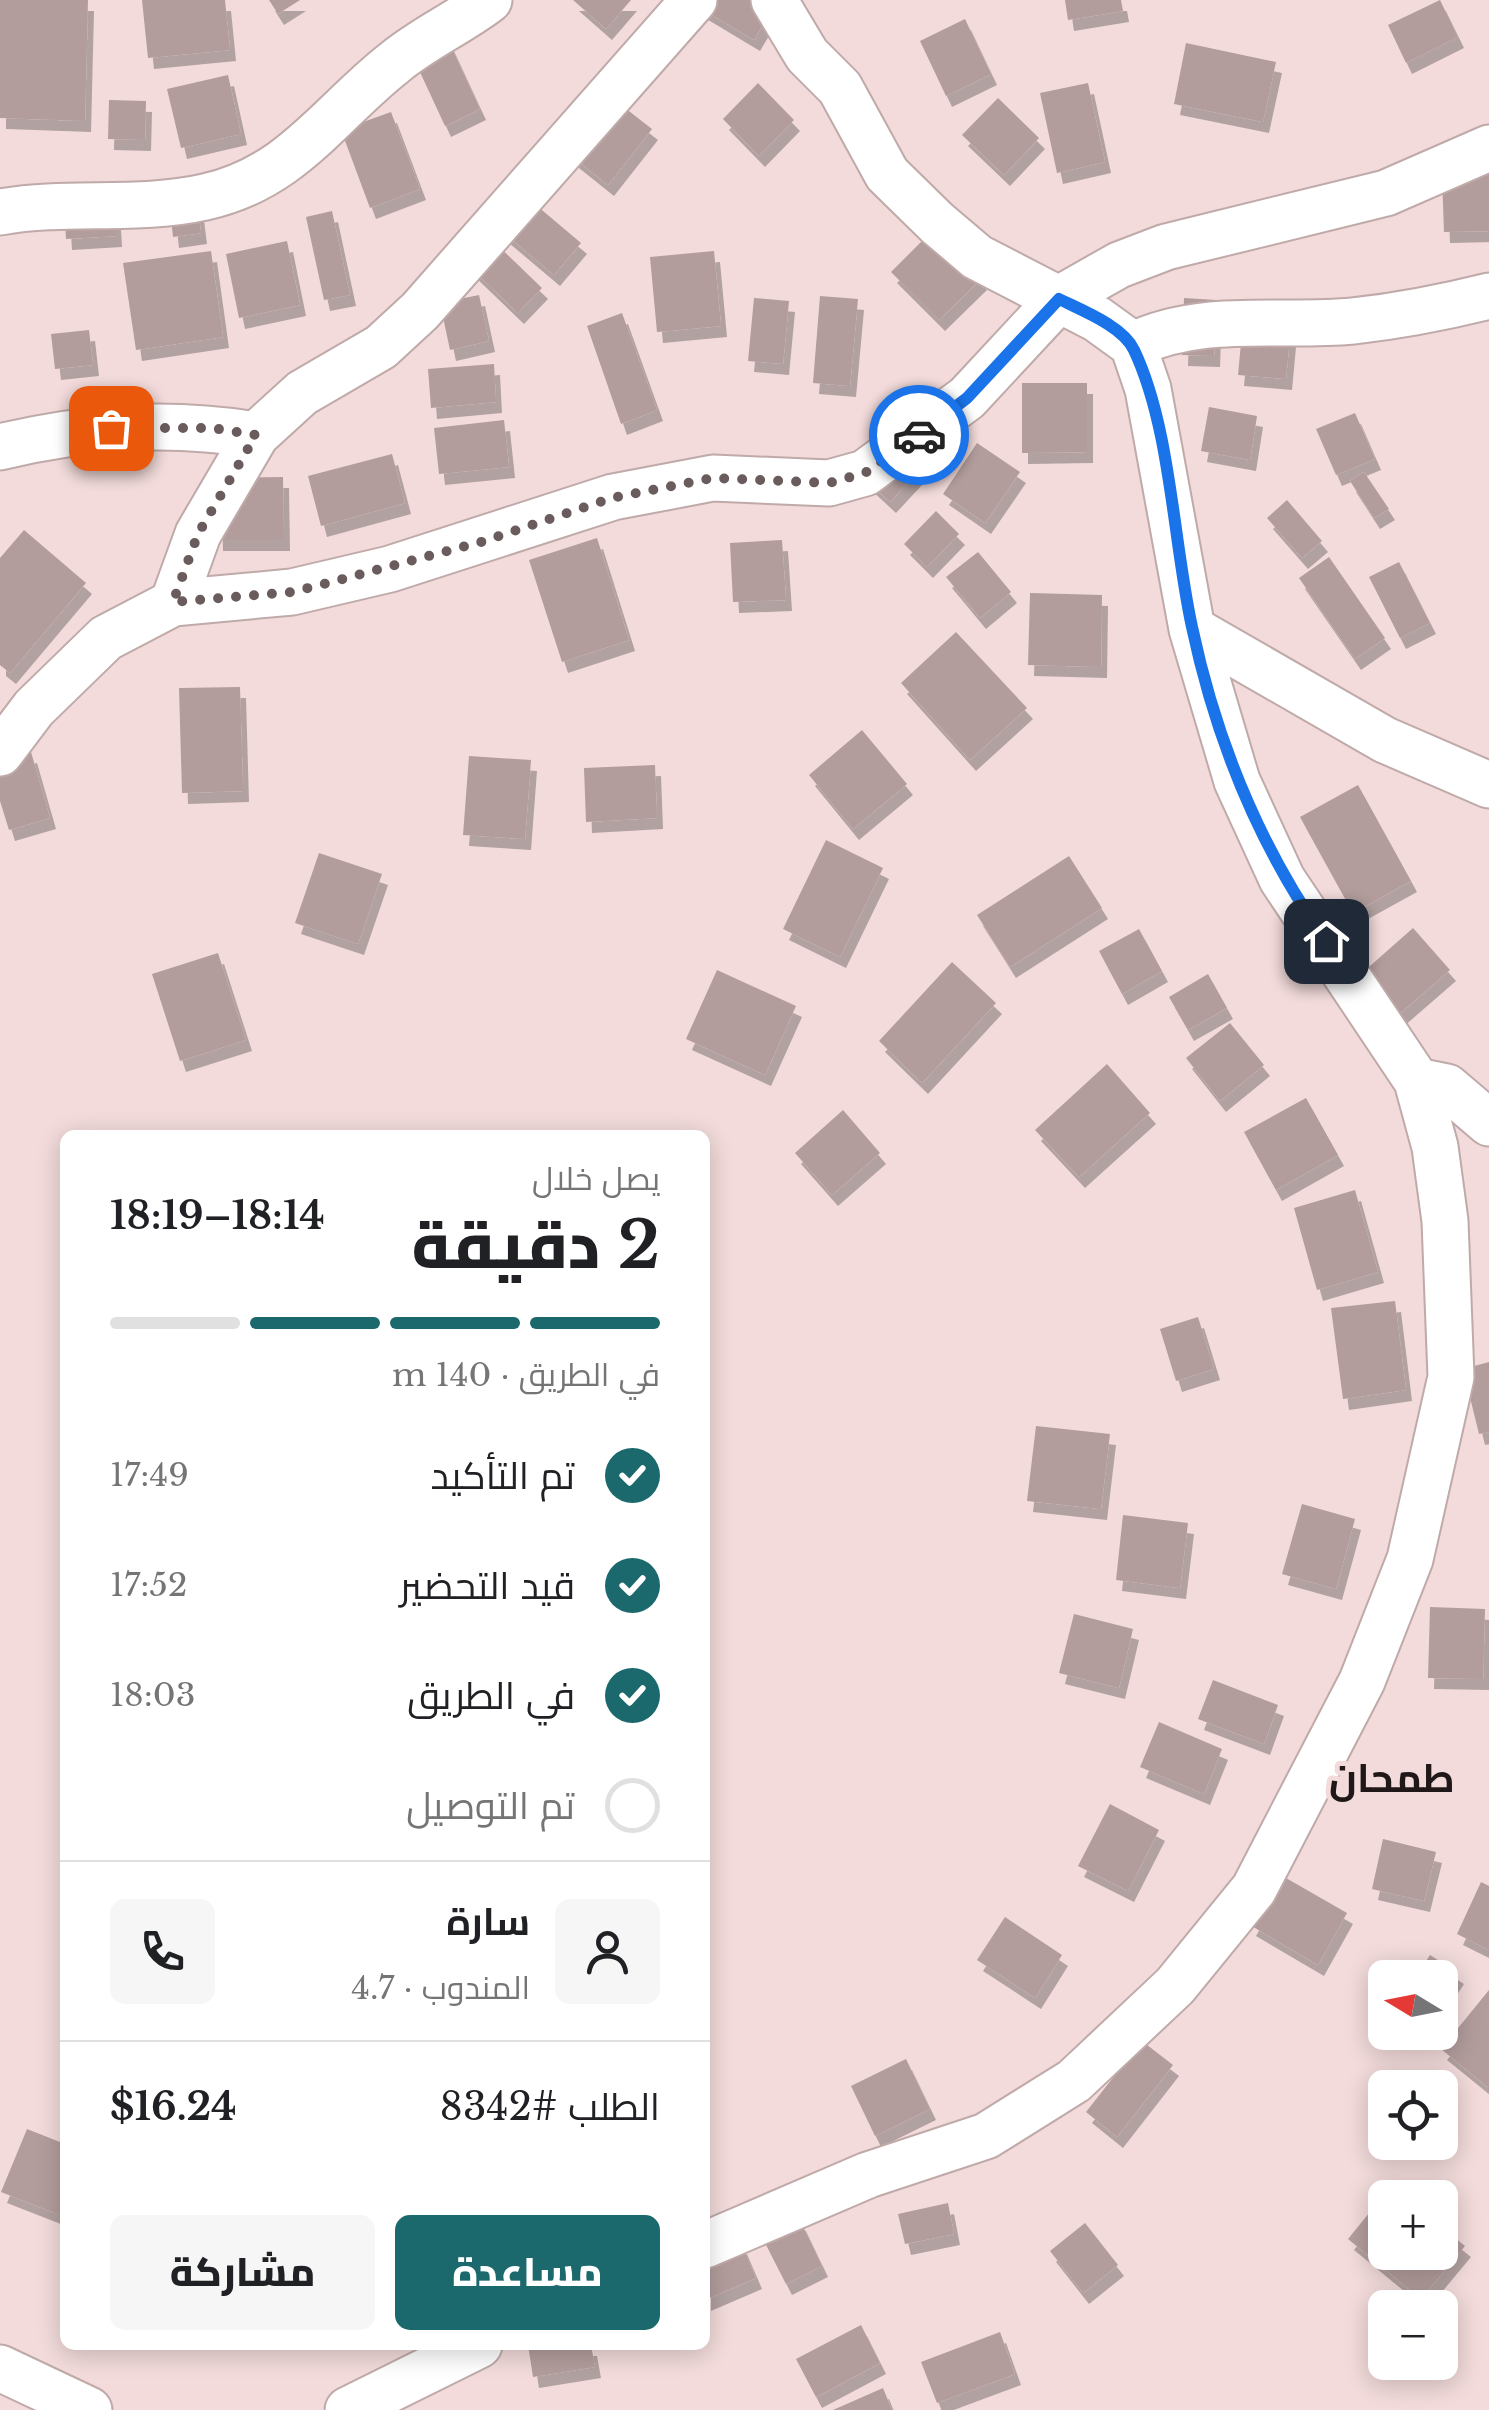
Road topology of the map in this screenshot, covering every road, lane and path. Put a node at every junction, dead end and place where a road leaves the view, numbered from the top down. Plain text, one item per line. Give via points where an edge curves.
1 (489, 0) edge
2 (694, 0) edge
3 (774, 0) edge
4 (1489, 148) edge
5 (0, 212) edge
6 (1489, 296) edge
7 (1059, 299) junction
8 (1132, 345) junction
9 (256, 435) junction
10 (0, 447) edge
11 (173, 602) junction
12 (1192, 629) junction
13 (0, 753) edge
14 (1489, 785) edge
15 (1417, 1081) junction
16 (1489, 1123) edge
17 (710, 2243) edge
18 (468, 2350) edge
19 (0, 2368) edge
20 (88, 2410) edge
21 (348, 2410) edge

1 - 5 street via 422,40 366,85 321,135 261,179 204,198
2 - 9 street via 420,311 381,347 302,393
3 - 7 street via 808,55 840,88 887,174 976,257
4 - 7 street via 1386,193 1166,247
6 - 8 street via 1352,321 1212,323
7 - 8 street
7 - 11 street via 967,398 865,473 829,483 713,478 612,498 341,581
8 - 12 street via 1148,389
9 - 10 street via 138,425
9 - 11 street via 198,534
11 - 13 street via 106,638 34,708
12 - 14 street via 1384,740
12 - 15 street via 1237,782 1282,879
15 - 16 street via 1447,1088
15 - 17 street via 1445,1221 1450,1377 1410,1559 1362,1680 1254,1889 1174,1986 1074,2082 986,2136 868,2175
18 - 21 street
19 - 20 street

